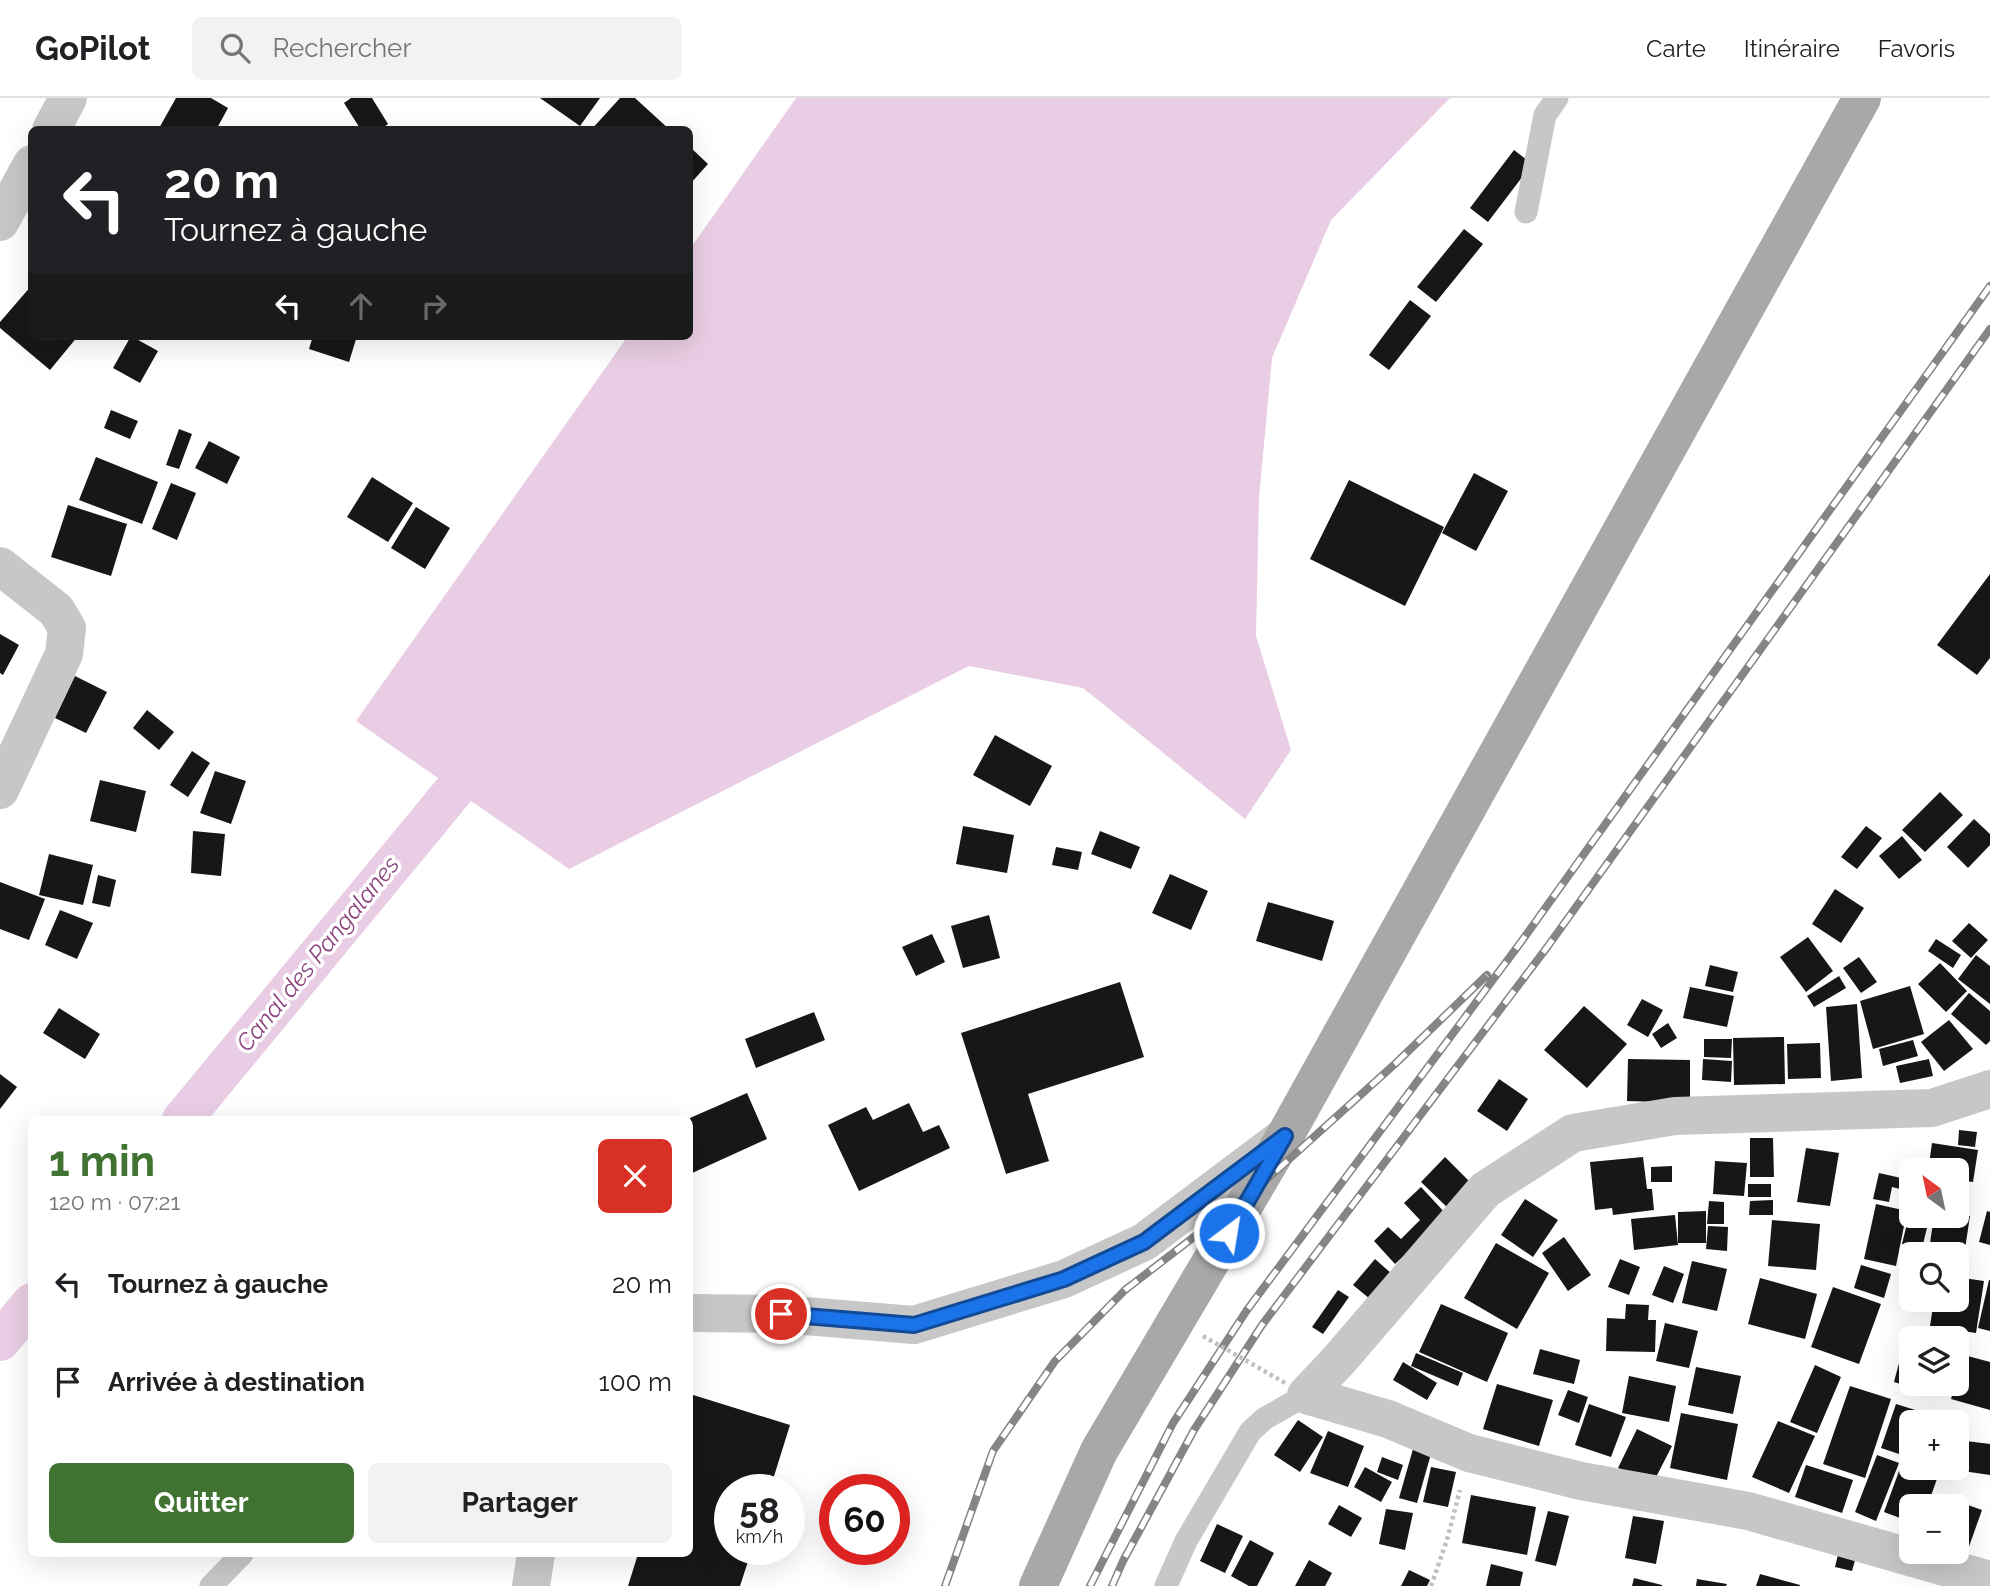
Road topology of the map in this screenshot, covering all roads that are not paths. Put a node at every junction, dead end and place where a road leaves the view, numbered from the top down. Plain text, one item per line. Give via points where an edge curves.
1 (68, 98) edge
2 (1556, 98) edge
3 (1862, 98) edge
4 (53, 126) edge
5 (28, 171) edge
6 (1526, 212) dead end
7 (0, 222) edge
8 (0, 566) edge
9 (0, 790) edge
10 (1990, 1089) edge
11 (1285, 1136) junction
12 (693, 1313) edge
13 (1296, 1389) junction
14 (239, 1557) edge
15 (536, 1557) edge
16 (1990, 1580) edge
17 (211, 1586) edge
18 (531, 1586) edge
19 (1038, 1586) edge
20 (1166, 1586) edge

1 - 4 street
2 - 6 lane via 1545,115
3 - 11 main road
5 - 7 street
8 - 9 street via 56,610 66,628 64,654
10 - 13 street via 1932,1108 1675,1116 1573,1133 1485,1191 1339,1360
11 - 12 street via 1144,1242 1064,1279 914,1325 781,1314
11 - 19 main road via 1099,1451
13 - 16 street via 1469,1452 1581,1481 1748,1511
13 - 20 lane via 1250,1432 1186,1541
14 - 17 lane
15 - 18 street

